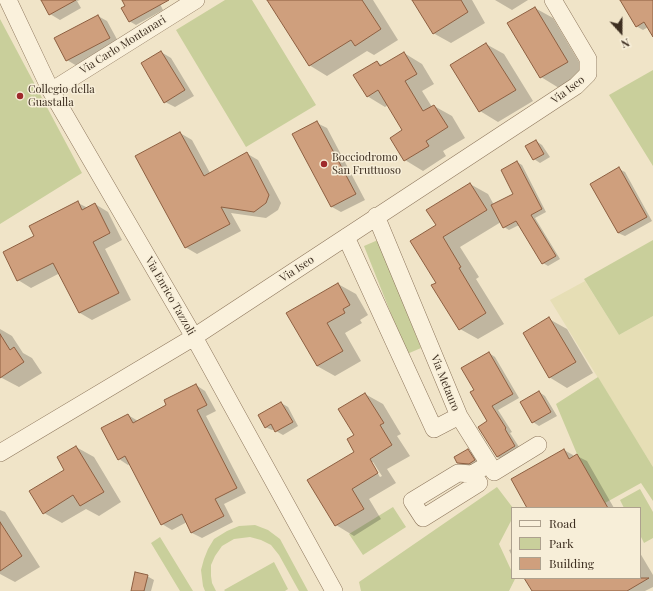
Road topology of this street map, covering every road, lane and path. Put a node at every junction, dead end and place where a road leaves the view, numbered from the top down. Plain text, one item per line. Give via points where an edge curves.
1 (8, 0) edge
2 (196, 0) edge
3 (553, 0) edge
4 (51, 90) junction
5 (376, 216) junction
6 (346, 237) junction
7 (194, 337) junction
8 (459, 416) junction
9 (538, 445) dead end
10 (0, 453) edge
11 (489, 464) junction
12 (472, 474) dead end
13 (334, 591) edge

1 - 4 street, Via Enrico Tazzoli
2 - 4 street, Via Carlo Montanari
3 - 5 street, Via Iseo via 588,59 588,74 576,86
4 - 7 street, Via Enrico Tazzoli
5 - 6 street, Via Iseo
5 - 8 street, Via Metauro
6 - 7 street, Via Iseo
6 - 8 street, Via Metauro via 434,429
7 - 10 street, Via Iseo
7 - 13 street, Via Enrico Tazzoli
8 - 11 street
9 - 11 street via 494,472
11 - 12 street

